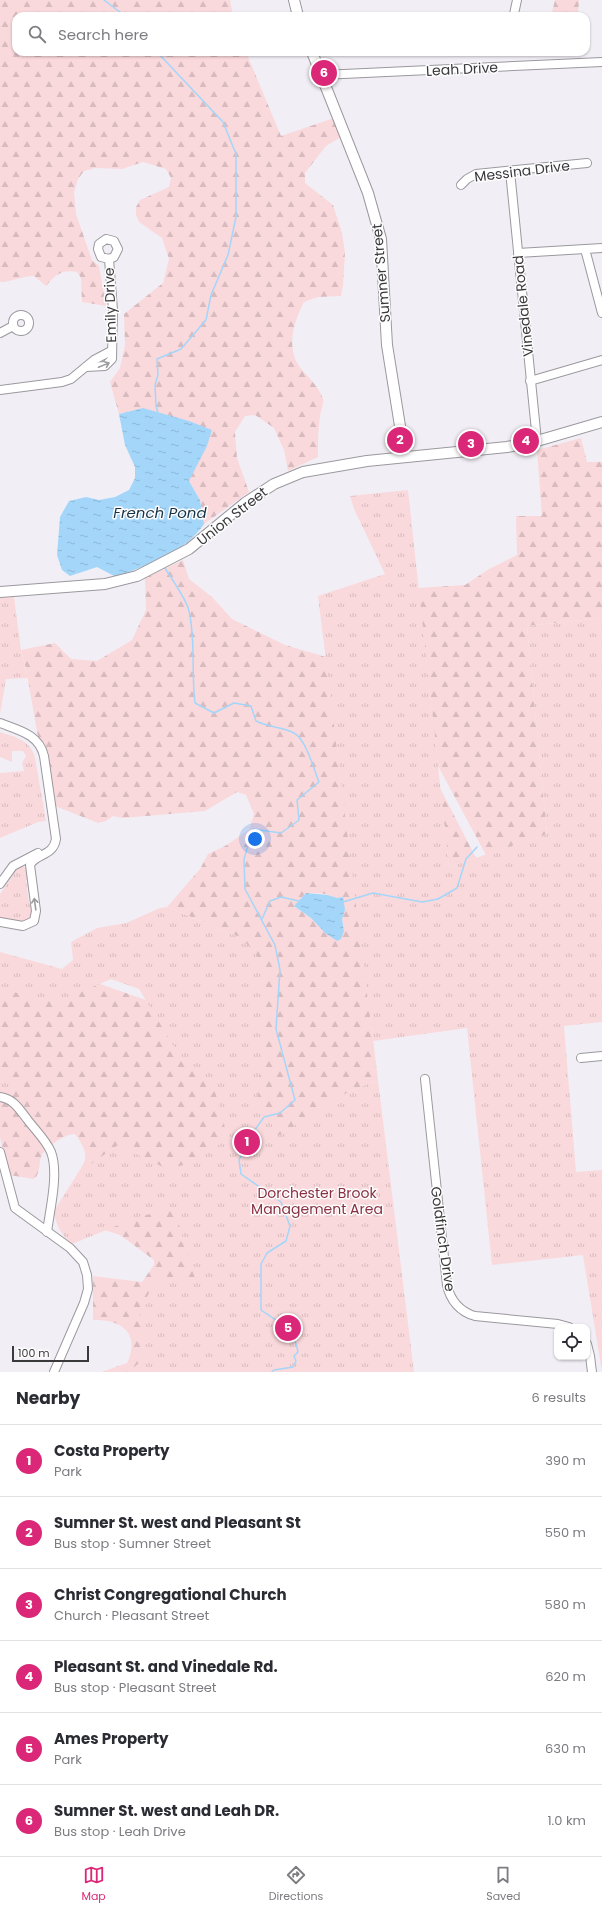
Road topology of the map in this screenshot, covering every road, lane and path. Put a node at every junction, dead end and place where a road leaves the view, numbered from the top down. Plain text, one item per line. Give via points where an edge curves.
1 (294, 0) edge
2 (517, 0) edge
3 (297, 12) edge
4 (514, 12) edge
5 (314, 56) edge
6 (602, 62) edge
7 (322, 75) junction
8 (587, 163) dead end
9 (510, 171) junction
10 (461, 185) dead end
11 (602, 248) edge
12 (585, 249) junction
13 (518, 253) junction
14 (109, 259) dead end
15 (602, 312) edge
16 (13, 326) dead end
17 (0, 333) edge
18 (602, 360) edge
19 (530, 381) junction
20 (0, 390) edge
21 (602, 422) edge
22 (537, 441) junction
23 (405, 457) junction
24 (0, 592) edge
25 (0, 723) edge
26 (0, 728) edge
27 (22, 861) junction
28 (30, 865) junction
29 (0, 884) edge
30 (0, 922) edge
31 (602, 1056) edge
32 (581, 1058) dead end
33 (425, 1079) dead end
34 (0, 1096) edge
35 (0, 1152) edge
36 (47, 1232) junction
37 (558, 1324) edge
38 (590, 1356) edge
39 (54, 1372) edge
40 (592, 1372) edge

1 - 3 main road
2 - 4 street
5 - 7 main road, Sumner Street
6 - 7 street, Leah Drive
7 - 23 main road, Sumner Street via 368,193 380,239 387,345
8 - 9 street, Messina Drive
9 - 10 street, Messina Drive via 476,174
9 - 13 street, Vinedale Road
11 - 12 street
12 - 13 street
12 - 15 street
13 - 19 street, Vinedale Road
14 - 20 street, Emily Drive via 113,310 111,351 94,360 71,379
16 - 17 street
18 - 19 street
19 - 22 street, Vinedale Road
21 - 22 main road, Union Street
22 - 23 main road, Union Street via 487,450
23 - 24 main road, Union Street via 303,472 269,487 245,503 189,549 137,576 105,584
25 - 28 street via 31,736 43,753 56,841 51,850
26 - 27 street via 26,738 36,748 39,758 50,840 45,849
27 - 28 street
27 - 29 street via 12,867
30 -> 28 street via 23,926 34,921 36,911
31 - 32 street
33 - 37 street, Goldfinch Drive via 447,1285 452,1300 464,1311 475,1316
34 - 36 street via 14,1103 51,1154 54,1172
35 - 36 street via 15,1208
36 - 39 street via 77,1254 86,1268 88,1281 84,1303
38 - 40 street

